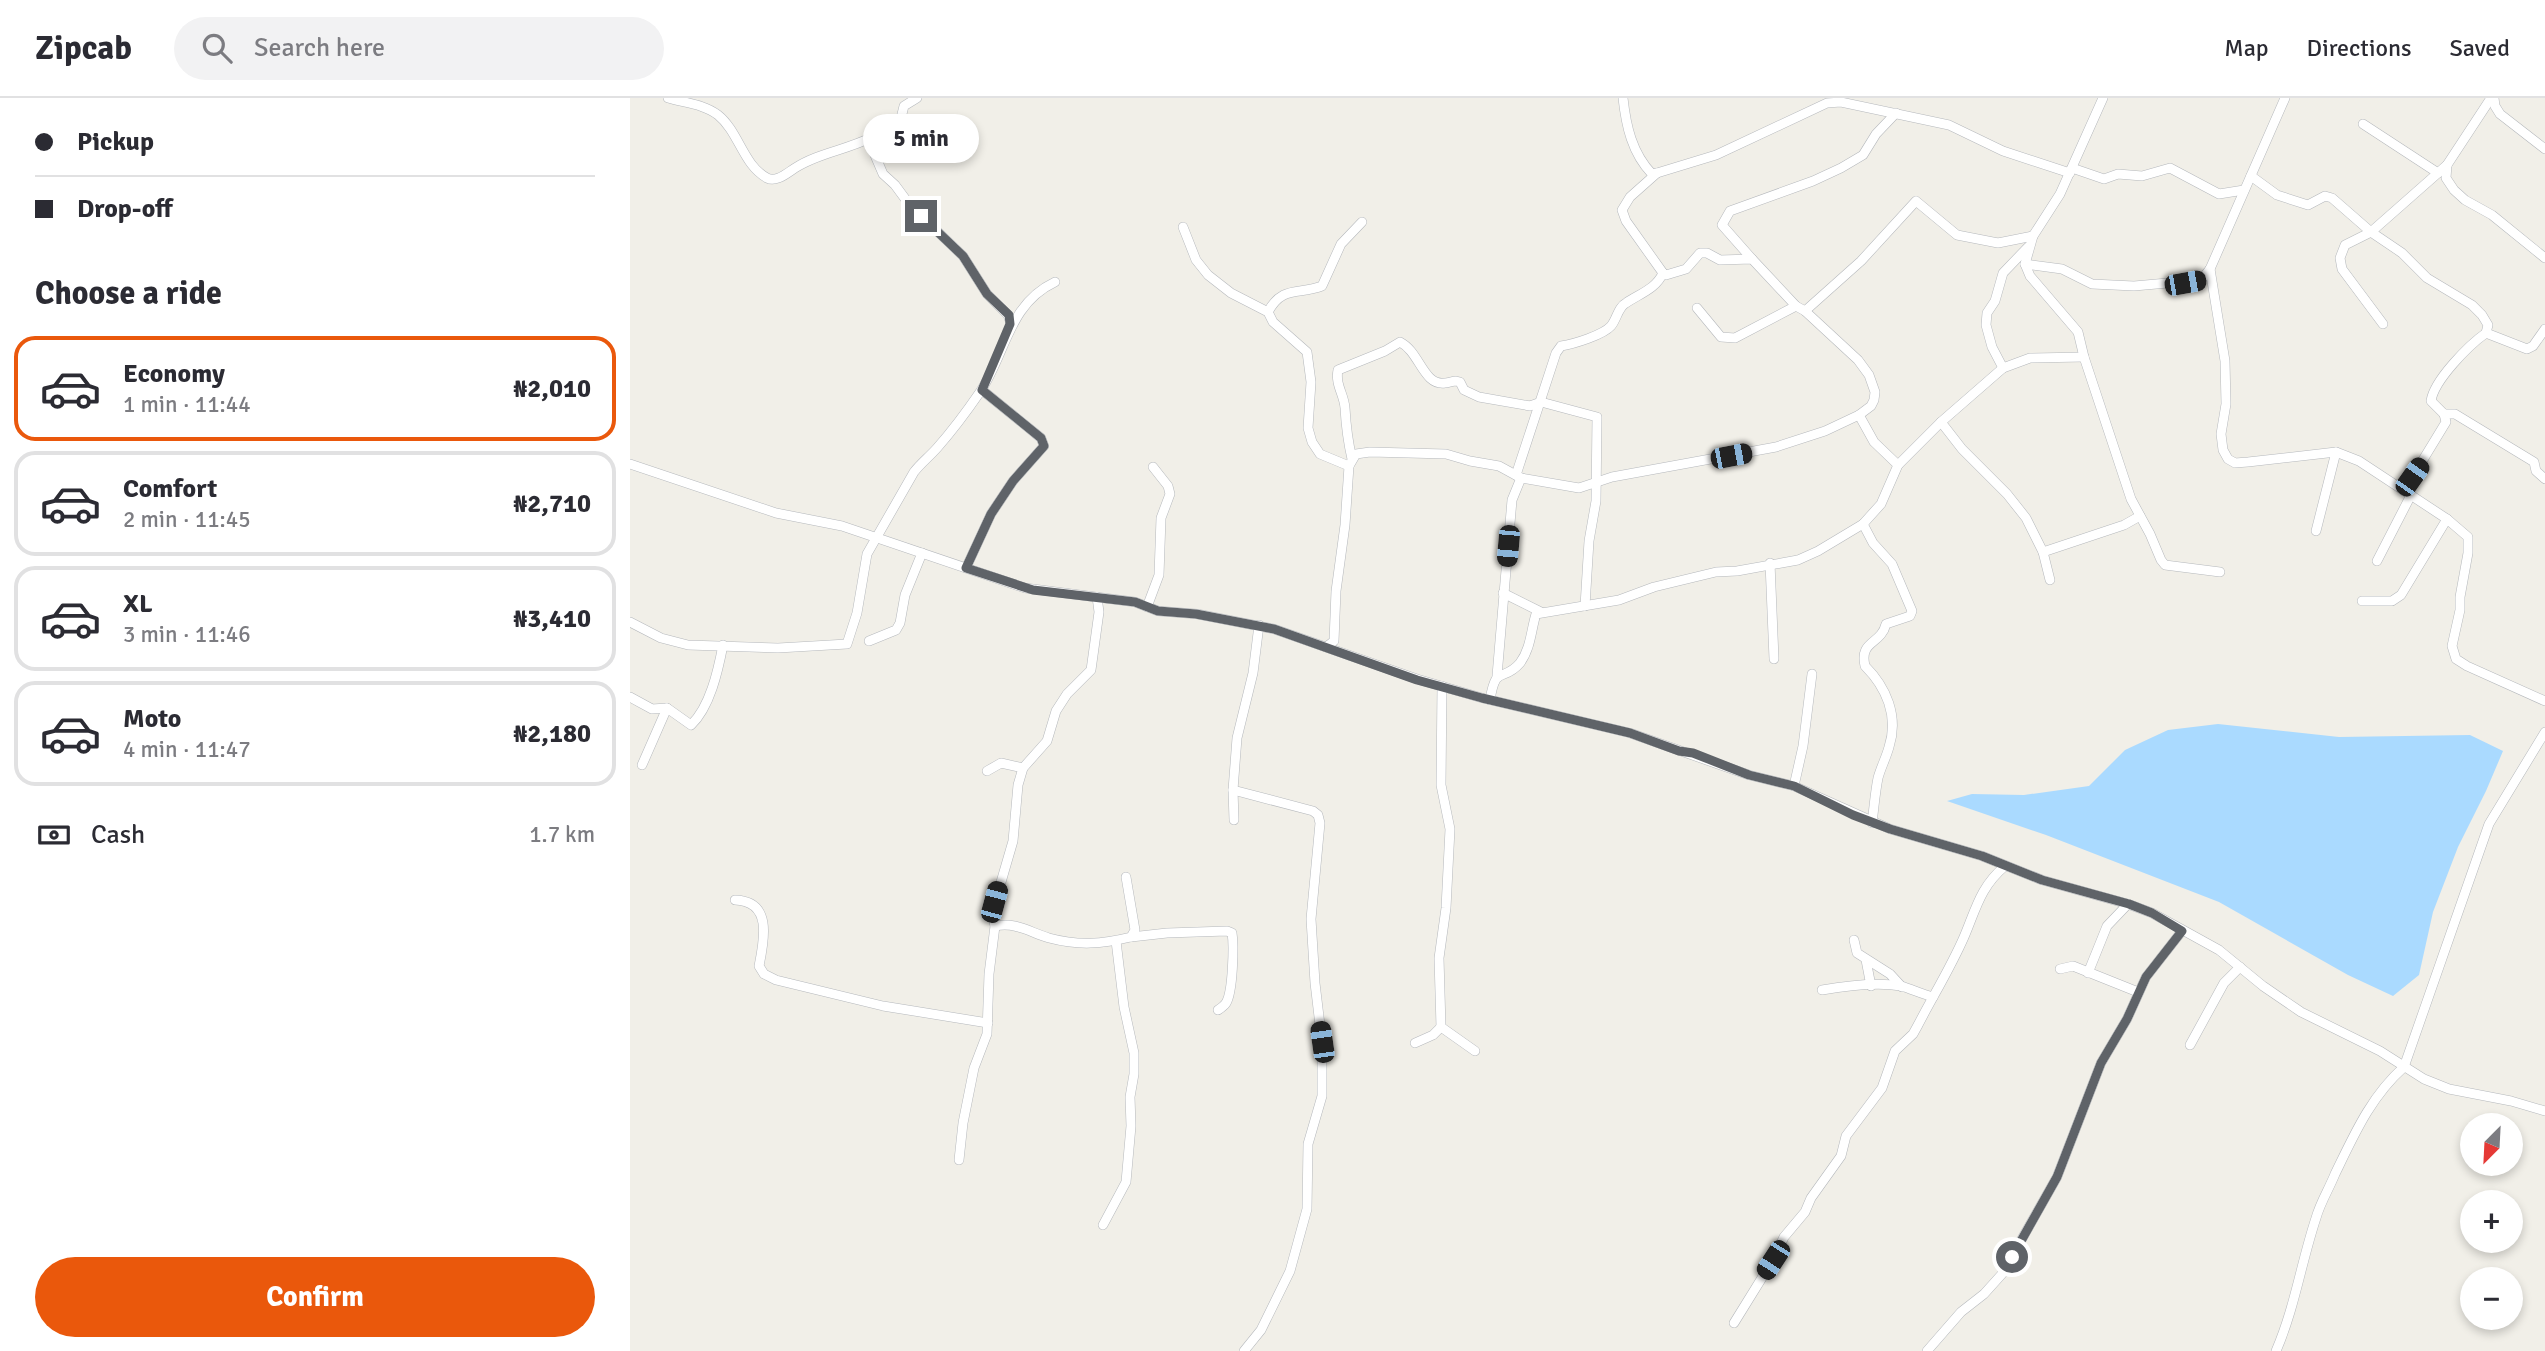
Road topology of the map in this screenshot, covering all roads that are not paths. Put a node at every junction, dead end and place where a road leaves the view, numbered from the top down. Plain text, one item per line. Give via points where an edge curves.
1 (668, 98) edge
2 (917, 98) edge
3 (1623, 98) edge
4 (2103, 98) edge
5 (2285, 98) edge
6 (2492, 98) edge
7 (1896, 113) junction
8 (2363, 124) dead end
9 (868, 139) junction
10 (2545, 149) edge
11 (2447, 165) junction
12 (2071, 170) junction
13 (1657, 173) junction
14 (2438, 173) junction
15 (2251, 176) junction
16 (2245, 190) junction
17 (1362, 222) dead end
18 (1183, 227) dead end
19 (2371, 232) junction
20 (2034, 236) junction
21 (2029, 247) junction
22 (2545, 258) edge
23 (1752, 259) junction
24 (2025, 264) junction
25 (2210, 269) junction
26 (1663, 273) junction
27 (1055, 282) dead end
28 (1796, 306) junction
29 (1697, 307) dead end
30 (1805, 311) junction
31 (1268, 312) junction
32 (1010, 324) junction
33 (2384, 324) dead end
34 (2545, 329) edge
35 (2486, 333) junction
36 (2084, 357) junction
37 (2003, 368) junction
38 (982, 390) junction
39 (1541, 402) junction
40 (2444, 414) junction
41 (1859, 415) junction
42 (1941, 422) junction
43 (2336, 452) junction
44 (1351, 462) junction
45 (630, 464) edge
46 (1898, 465) junction
47 (1153, 467) dead end
48 (1519, 477) junction
49 (2545, 479) edge
50 (1595, 482) junction
51 (2408, 493) junction
52 (2140, 516) junction
53 (2447, 519) junction
54 (1863, 524) junction
55 (2316, 531) dead end
56 (877, 538) junction
57 (2043, 552) junction
58 (922, 553) junction
59 (2377, 561) dead end
60 (1770, 563) junction
61 (966, 568) junction
62 (2220, 572) dead end
63 (2050, 580) dead end
64 (1503, 593) junction
65 (1097, 597) junction
66 (2362, 601) dead end
67 (1585, 606) junction
68 (1147, 607) junction
69 (1541, 612) junction
70 (630, 622) edge
71 (1259, 625) junction
72 (869, 641) dead end
73 (723, 645) junction
74 (1326, 647) junction
75 (1774, 659) dead end
76 (1812, 674) dead end
77 (1497, 676) junction
78 (1443, 686) junction
79 (630, 697) edge
80 (1490, 700) junction
81 (2545, 701) edge
82 (667, 708) junction
83 (2545, 732) edge
84 (642, 765) dead end
85 (1023, 768) junction
86 (987, 771) dead end
87 (1794, 786) junction
88 (1233, 790) junction
89 (1234, 820) dead end
90 (1872, 822) junction
91 (2004, 866) junction
92 (1126, 877) dead end
93 (735, 900) dead end
94 (2129, 904) junction
95 (995, 926) junction
96 (2182, 931) junction
97 (1131, 937) junction
98 (1854, 940) dead end
99 (1116, 941) junction
100 (1866, 960) junction
101 (2240, 967) junction
102 (2060, 969) dead end
103 (2088, 973) junction
104 (1871, 986) junction
105 (1902, 986) junction
106 (1822, 990) dead end
107 (2138, 992) junction
108 (1933, 998) junction
109 (1217, 1010) dead end
110 (988, 1023) junction
111 (1441, 1027) junction
112 (1415, 1043) dead end
113 (2190, 1045) dead end
114 (1475, 1051) dead end
115 (2404, 1067) junction
116 (2545, 1111) edge
117 (959, 1160) dead end
118 (1103, 1225) dead end
119 (1734, 1323) dead end
120 (1244, 1351) edge
121 (1927, 1351) edge
122 (2276, 1351) edge

1 - 9 street via 707,108 719,116 769,180 827,152
2 - 9 street via 904,106 901,118
3 - 13 street via 1630,139 1640,159 1652,174
4 - 12 street
5 - 15 street
6 - 10 street via 2500,114
6 - 11 street
7 - 12 street via 1949,125 2003,151
7 - 13 street via 1827,103 1716,155
7 - 23 street via 1863,155 1841,168 1730,211 1722,225
8 - 14 street
9 - 32 street via 883,174 963,256 987,294 1009,315
11 - 14 street
11 - 22 street via 2446,177 2454,190
12 - 16 street via 2105,179 2170,168 2219,194
12 - 20 street
13 - 26 street via 1630,197 1622,211
14 - 19 street
15 - 16 street
15 - 19 street via 2277,195 2308,205 2332,198
16 - 25 street
17 - 31 street via 1341,244 1322,286 1283,295
18 - 31 street via 1196,260 1208,275
19 - 33 street via 2345,245 2340,258 2342,269
19 - 35 street via 2427,278 2472,305 2488,325
20 - 21 street
20 - 30 street via 1998,243 1957,235 1916,201 1861,261
21 - 24 street
21 - 37 street via 2003,273 1987,313 1992,347
23 - 26 street via 1720,260 1700,253 1686,269
23 - 28 street
24 - 25 street via 2062,269 2092,284 2134,286 2201,281
24 - 36 street via 2078,332
25 - 43 street via 2225,361 2221,434 2226,457 2235,463
26 - 39 street via 1639,298 1625,303 1609,328 1561,346
27 - 32 street via 1039,290
28 - 29 street via 1726,339
28 - 30 street
30 - 41 street via 1869,375 1874,400
31 - 44 street via 1309,359 1308,428 1315,450
32 - 38 street
34 - 35 street via 2527,349
35 - 40 street via 2432,391 2431,401
36 - 37 street via 2030,358
36 - 52 street
37 - 42 street
38 - 56 street via 914,472
38 - 61 street via 1041,438 1044,446 991,514
39 - 44 street via 1530,406 1508,403 1470,394 1456,381 1432,381 1409,346 1400,342 1338,370
39 - 48 street
39 - 50 street via 1597,417
40 - 49 street via 2455,414 2534,462
40 - 51 street via 2442,432
41 - 46 street via 1874,442
41 - 50 street via 1776,447
42 - 46 street
42 - 57 street via 2026,518
43 - 51 street
43 - 55 street
44 - 48 street via 1356,454 1370,452 1446,454 1499,466
44 - 74 street via 1334,641
45 - 56 street via 776,513 823,521
46 - 54 street via 1881,504
47 - 68 street via 1170,494 1160,527 1158,575
48 - 50 street via 1579,488
48 - 64 street via 1512,500
50 - 67 street
51 - 53 street
51 - 59 street
52 - 57 street
52 - 62 street via 2165,565
53 - 66 street via 2401,595 2392,601
53 - 81 street via 2468,537 2452,646 2456,659
54 - 60 street via 1798,560
54 - 90 street via 1892,564 1912,611 1910,616 1886,624 1864,652 1865,666 1889,699 1892,738 1878,778
56 - 58 street
56 - 73 street via 864,563 857,614 847,644
57 - 63 street
58 - 61 street
58 - 72 street via 896,630
60 - 67 street
60 - 75 street
61 - 65 street via 1033,590
64 - 69 street
64 - 77 street
65 - 68 street
65 - 85 street via 1091,670 1067,694 1056,710 1047,741
67 - 69 street
68 - 71 street
69 - 77 street via 1536,614 1518,665
70 - 73 street via 673,642
71 - 74 street
71 - 88 street via 1237,738
73 - 82 street via 699,717 691,725
74 - 78 street
76 - 87 street
77 - 80 street
78 - 80 street
78 - 111 street via 1441,785 1450,829 1439,958
79 - 82 street via 652,709
80 - 87 street via 1630,733
82 - 84 street
83 - 115 street via 2489,824
85 - 86 street via 1001,763
85 - 95 street via 1013,841 992,913
87 - 90 street
88 - 89 street
88 - 120 street via 1313,811 1320,824 1311,919 1322,1096 1308,1144 1307,1209 1290,1271 1261,1329
90 - 91 street
91 - 94 street
91 - 108 street via 1972,911 1965,936
92 - 97 street via 1135,930
93 - 110 street via 754,905 763,920 759,967 776,980 883,1006
94 - 96 street
94 - 103 street via 2107,926
95 - 99 street via 1022,926 1078,943
95 - 110 street
96 - 101 street
96 - 107 street
97 - 99 street
97 - 109 street via 1232,933 1228,999
98 - 100 street via 1857,953
99 - 118 street via 1134,1074 1126,1182
100 - 104 street
100 - 105 street
101 - 113 street via 2224,983
101 - 115 street via 2301,1012
102 - 103 street via 2073,966
103 - 107 street
104 - 105 street
104 - 106 street
105 - 108 street
107 - 121 street via 2101,1063 2057,1177 2002,1274
108 - 119 street via 1913,1034 1895,1051 1882,1088 1846,1136 1841,1156 1784,1237
110 - 117 street via 974,1068
111 - 112 street
111 - 114 street
115 - 116 street via 2449,1089
115 - 122 street via 2372,1103 2316,1215

